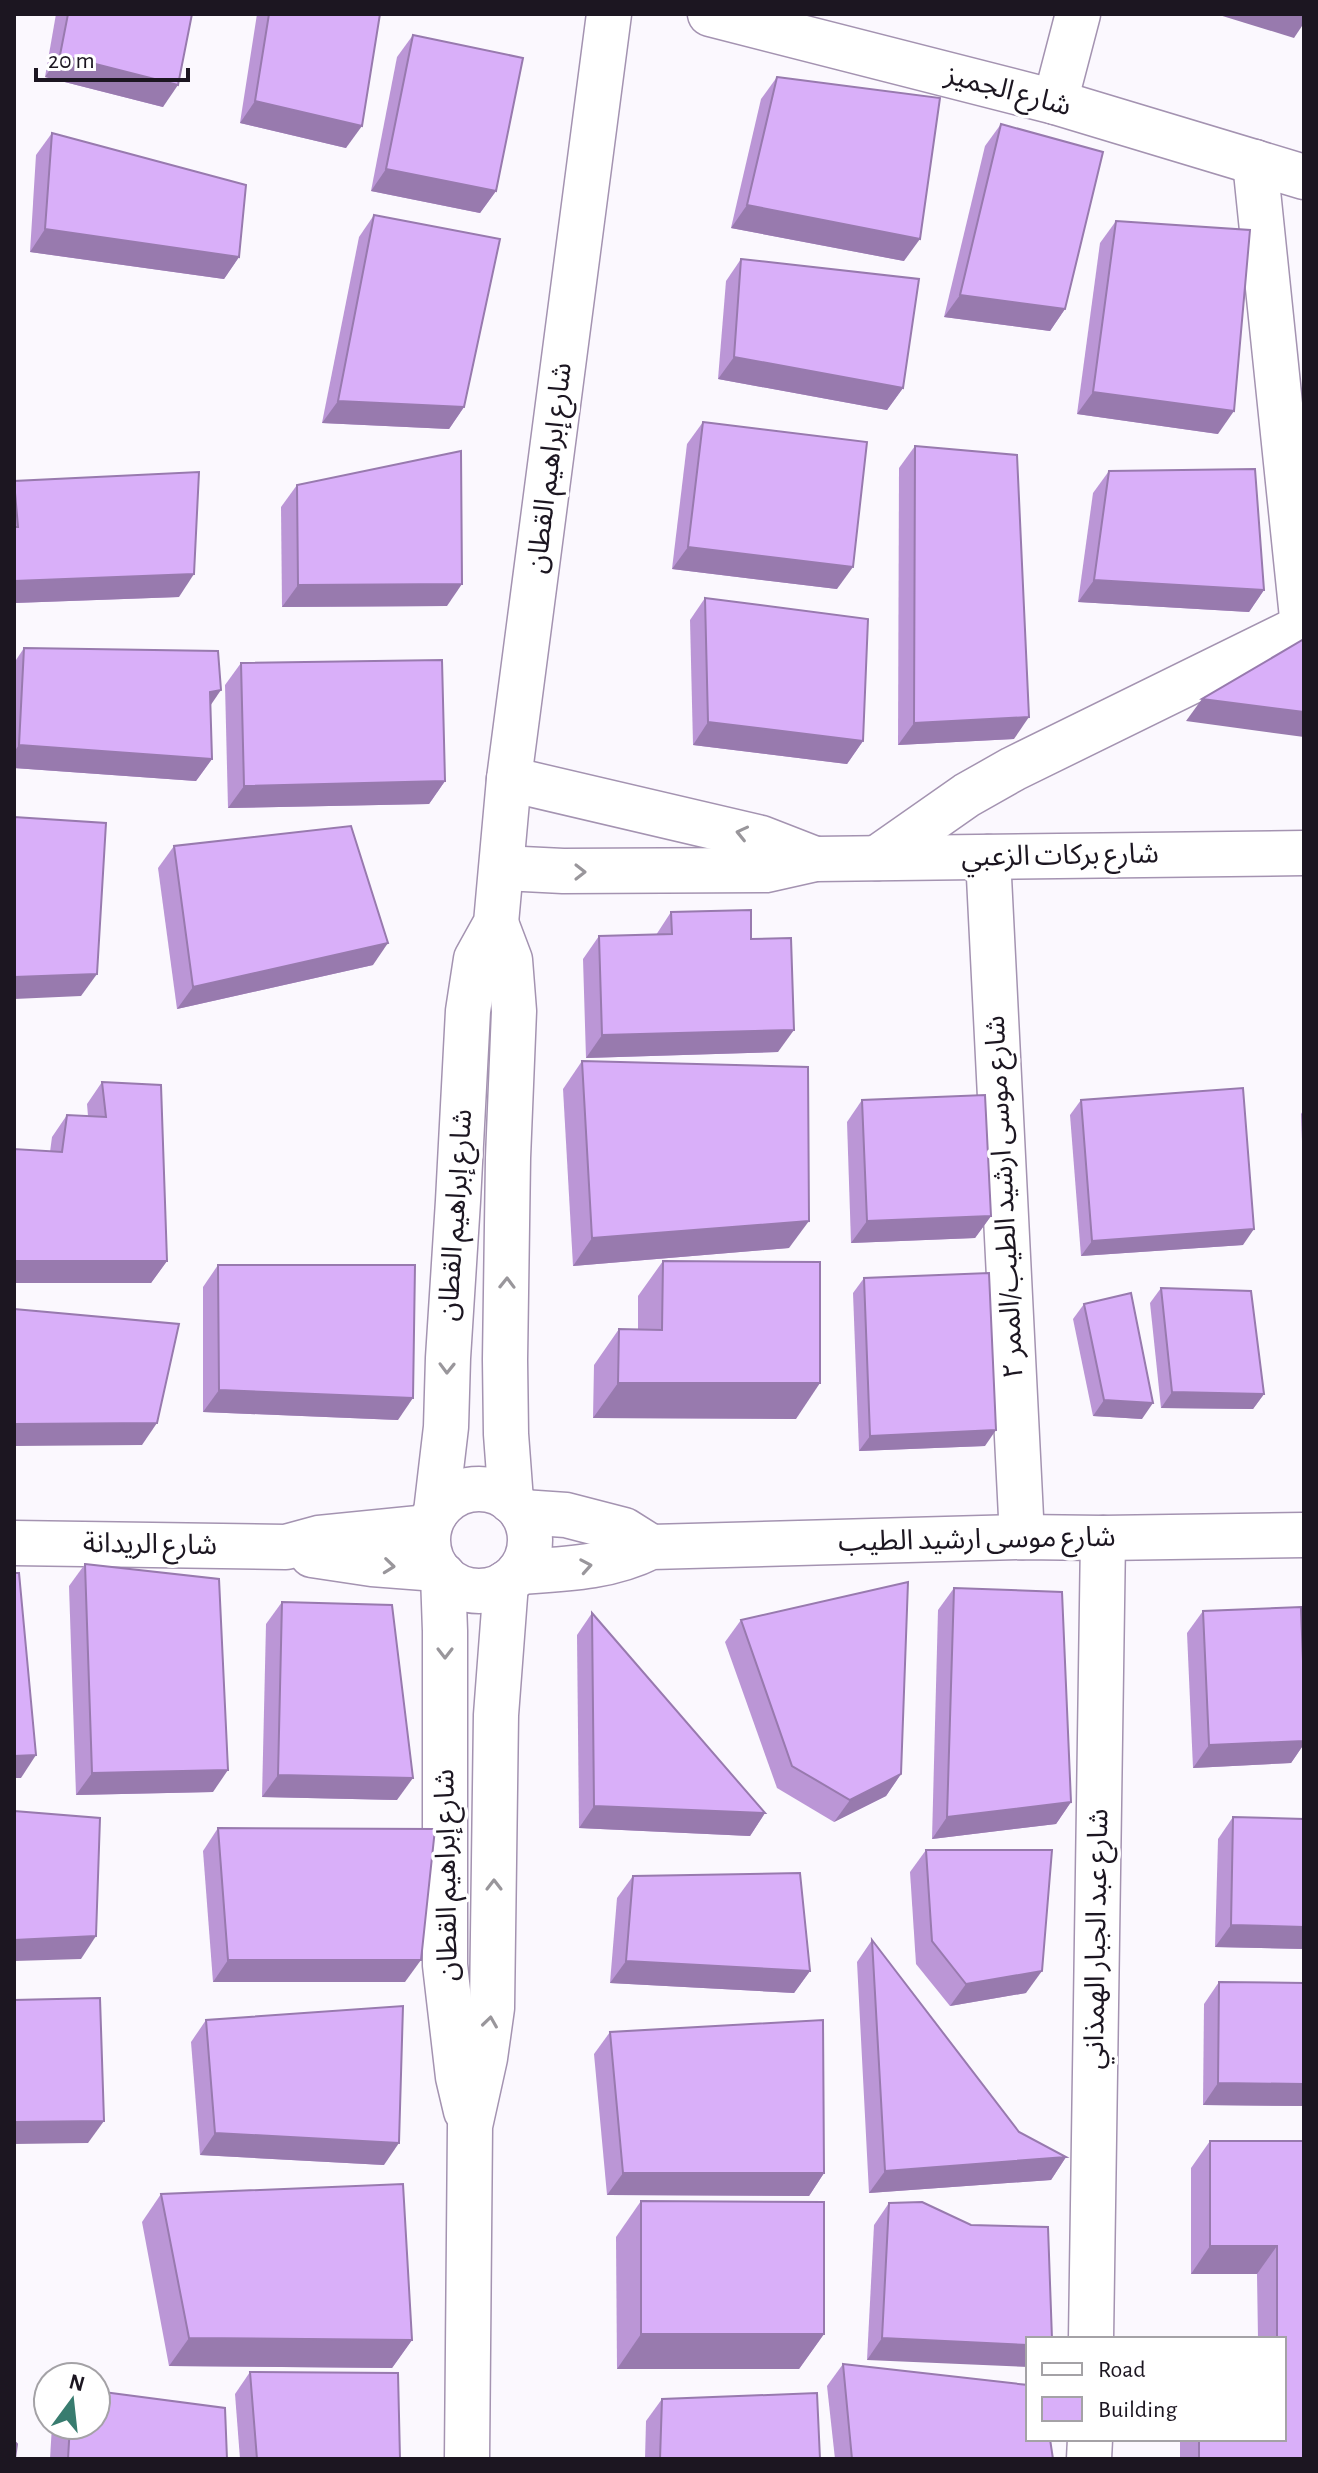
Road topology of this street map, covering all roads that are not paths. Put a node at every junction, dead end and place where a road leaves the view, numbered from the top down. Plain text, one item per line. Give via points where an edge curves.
1 (609, 14) edge
2 (710, 14) edge
3 (1078, 14) edge
4 (1055, 102) junction
5 (1255, 162) junction
6 (1304, 177) edge
7 (1303, 626) edge
8 (509, 779) junction
9 (1304, 853) edge
10 (988, 857) junction
11 (877, 858) junction
12 (815, 859) junction
13 (502, 868) junction
14 (496, 923) junction
15 (517, 1506) junction
16 (433, 1520) junction
17 (1304, 1535) edge
18 (1022, 1537) junction
19 (1103, 1538) junction
20 (14, 1543) edge
21 (286, 1547) junction
22 (651, 1547) junction
23 (440, 1572) junction
24 (512, 1578) junction
25 (470, 2126) junction
26 (1091, 2337) edge
27 (467, 2459) edge

1 - 8 street, شارع إبراهيم القطان
2 - 4 street, شارع الجميز
3 - 4 street
4 - 5 street, شارع الجميز
5 - 6 street, شارع الجميز
5 - 7 street
7 - 11 street via 1013,769
12 -> 8 street, شارع بركات الزعبي via 761,838
8 - 13 street, شارع إبراهيم القطان
9 - 10 street, شارع بركات الزعبي
10 - 11 street, شارع بركات الزعبي
10 - 18 street, شارع موسى ارشيد الطيب/الممر ٢
11 - 12 street, شارع بركات الزعبي
13 -> 12 street, شارع بركات الزعبي via 766,870
13 - 14 street, شارع إبراهيم القطان
15 -> 14 street, شارع إبراهيم القطان via 506,1434 505,1360 514,1011 510,960
14 -> 16 street, شارع إبراهيم القطان via 476,959 468,1011 446,1427
15 - 16 street via 497,1492 463,1491 448,1499
15 - 22 street via 624,1530
15 - 24 street via 529,1527 530,1543 527,1559
16 - 21 street, شارع الريدانة
16 - 23 street via 428,1542
17 - 19 street, شارع موسى ارشيد الطيب
18 - 19 street, شارع موسى ارشيد الطيب
18 - 22 street, شارع موسى ارشيد الطيب
19 - 26 street, شارع عبد الجبار الهمذاني
20 - 21 street, شارع الريدانة
21 -> 23 street, شارع الريدانة via 320,1558
24 -> 22 street, شارع موسى ارشيد الطيب via 616,1561
23 - 24 street via 456,1586 473,1590 490,1590
23 -> 25 street, شارع إبراهيم القطان via 445,1631 445,1965 458,2077
25 -> 24 street, شارع إبراهيم القطان via 492,2008 496,1715
25 - 27 street, شارع إبراهيم القطان

